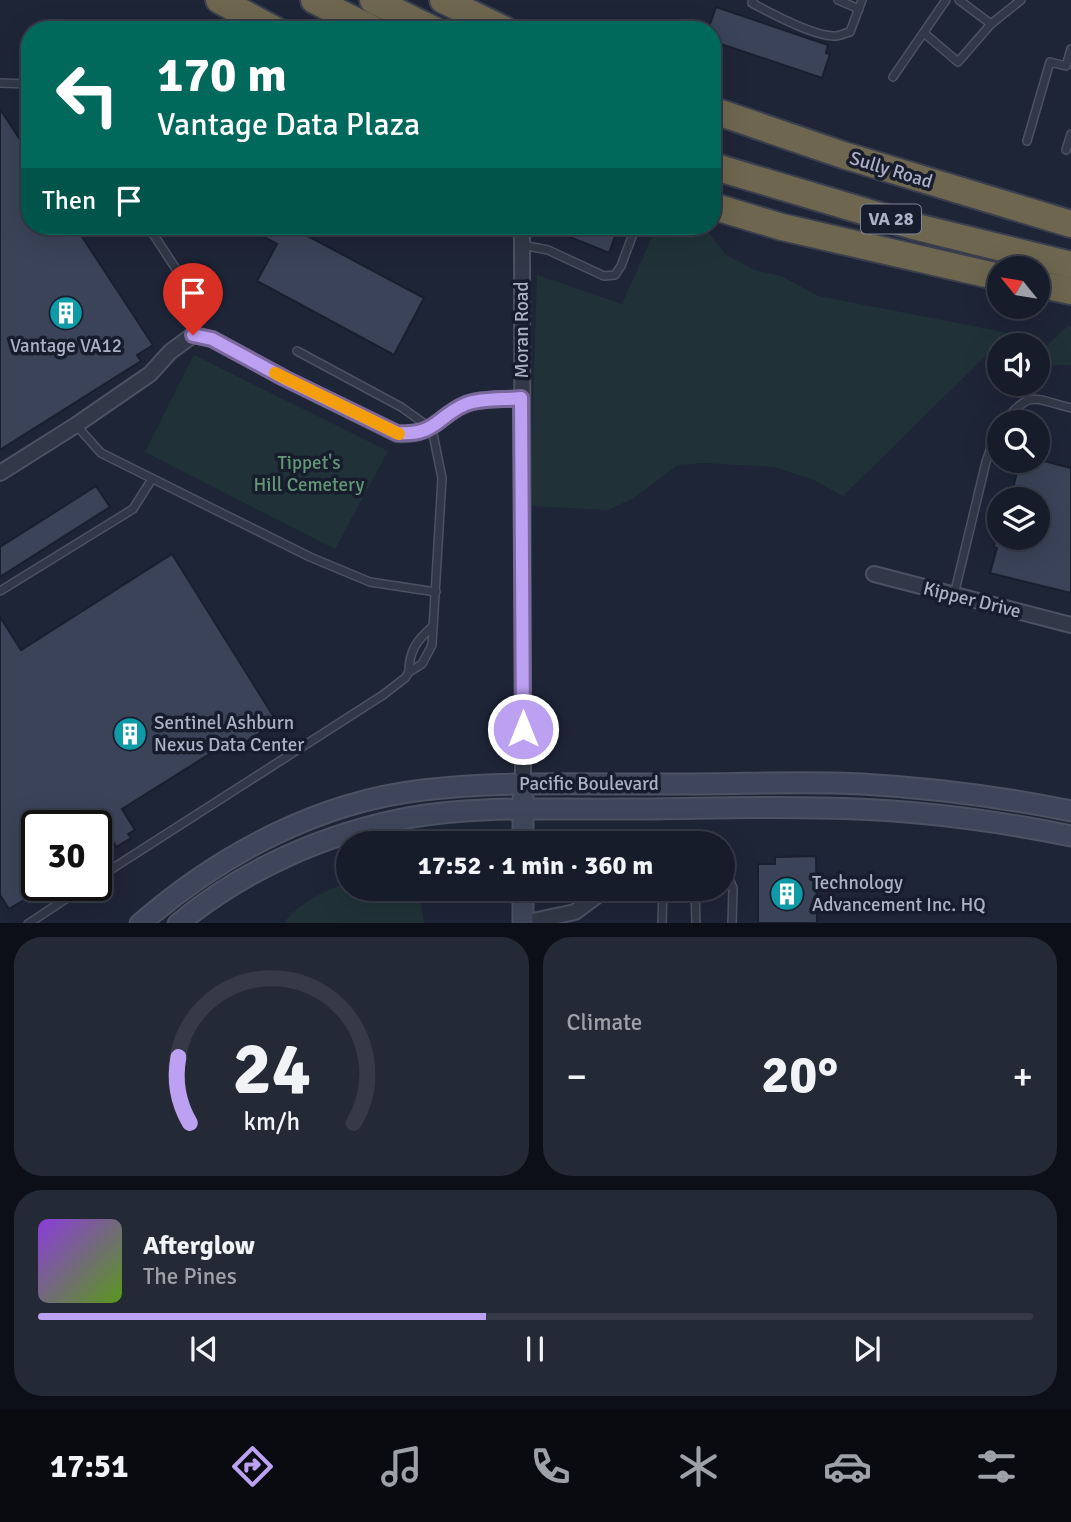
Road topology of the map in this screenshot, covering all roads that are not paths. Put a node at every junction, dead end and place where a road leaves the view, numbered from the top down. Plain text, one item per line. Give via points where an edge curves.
1 (219, 0) edge
2 (226, 0) edge
3 (314, 0) edge
4 (373, 0) edge
5 (443, 0) edge
6 (753, 0) edge
7 (838, 0) edge
8 (862, 0) edge
9 (946, 0) edge
10 (959, 0) edge
11 (1021, 0) edge
12 (859, 9) junction
13 (259, 21) edge
14 (261, 21) edge
15 (356, 21) edge
16 (416, 21) edge
17 (486, 21) edge
18 (990, 24) junction
19 (924, 33) junction
20 (1071, 49) edge
21 (1068, 67) edge
22 (893, 77) dead end
23 (0, 83) edge
24 (21, 84) edge
25 (721, 113) edge
26 (721, 133) edge
27 (1071, 134) edge
28 (1027, 141) dead end
29 (1066, 150) dead end
30 (843, 155) junction
31 (721, 169) edge
32 (721, 209) edge
33 (1071, 224) edge
34 (154, 235) edge
35 (633, 235) edge
36 (523, 236) edge
37 (1071, 265) edge
38 (987, 274) edge
39 (1050, 287) edge
40 (1071, 291) edge
41 (193, 335) junction
42 (297, 351) dead end
43 (521, 398) junction
44 (1071, 408) edge
45 (1014, 410) edge
46 (76, 425) junction
47 (432, 429) junction
48 (987, 459) edge
49 (0, 473) edge
50 (152, 479) junction
51 (874, 574) dead end
52 (0, 591) edge
53 (436, 592) junction
54 (954, 595) junction
55 (1071, 625) edge
56 (432, 627) junction
57 (409, 672) junction
58 (523, 783) junction
59 (523, 810) junction
60 (1071, 811) edge
61 (523, 831) edge
62 (1071, 836) edge
63 (112, 868) edge
64 (62, 901) edge
65 (523, 901) edge
66 (590, 901) edge
67 (663, 901) edge
68 (695, 901) edge
69 (733, 901) edge
70 (28, 923) edge
71 (140, 923) edge
72 (178, 923) edge
73 (523, 923) edge
74 (662, 923) edge
75 (696, 923) edge
76 (732, 923) edge

1 - 13 highway
2 - 14 highway
3 - 15 highway
4 - 16 highway
5 - 17 highway
6 - 12 lane via 774,15 834,37 850,32
7 - 12 lane
8 - 12 lane
9 - 19 lane
10 - 18 lane
11 - 18 lane
18 - 19 lane via 958,62
19 - 22 lane
20 - 21 lane
21 - 28 lane via 1050,62
23 - 24 lane
25 - 30 highway, Sully Road / VA 28
26 - 30 highway via 787,153
27 - 29 lane
30 - 33 highway, Sully Road / VA 28
31 - 37 highway, VA 28
32 - 38 highway
34 - 41 lane via 193,295
35 - 36 lane via 615,275 604,276
36 - 43 street, Moran Road
39 - 40 highway
41 - 46 street via 150,374
41 - 47 street via 212,339 397,433
42 - 47 lane via 401,407
43 - 47 street via 467,404
43 - 58 street, Moran Road
44 - 45 lane via 1033,398
46 - 49 street
46 - 50 lane via 101,453
47 - 53 lane via 442,478
48 - 54 lane
50 - 52 lane via 134,509
50 - 53 lane via 370,582
51 - 54 street, Kipper Drive
53 - 56 lane
54 - 55 street, Kipper Drive
56 - 57 lane via 413,649
56 - 57 lane via 427,656
57 - 63 lane via 383,695
58 - 59 main road, Moran Road
58 - 60 main road, Pacific Boulevard via 859,784 982,796
58 - 71 main road, Pacific Boulevard via 421,790 334,811 277,833 223,862
59 - 61 main road, Moran Road
59 - 62 main road, Pacific Boulevard via 820,808 950,817
59 - 72 main road, Pacific Boulevard via 434,814 328,840 252,874
64 - 70 lane
65 - 73 main road
66 - 73 street via 575,912
67 - 74 lane
68 - 75 lane
69 - 76 lane

